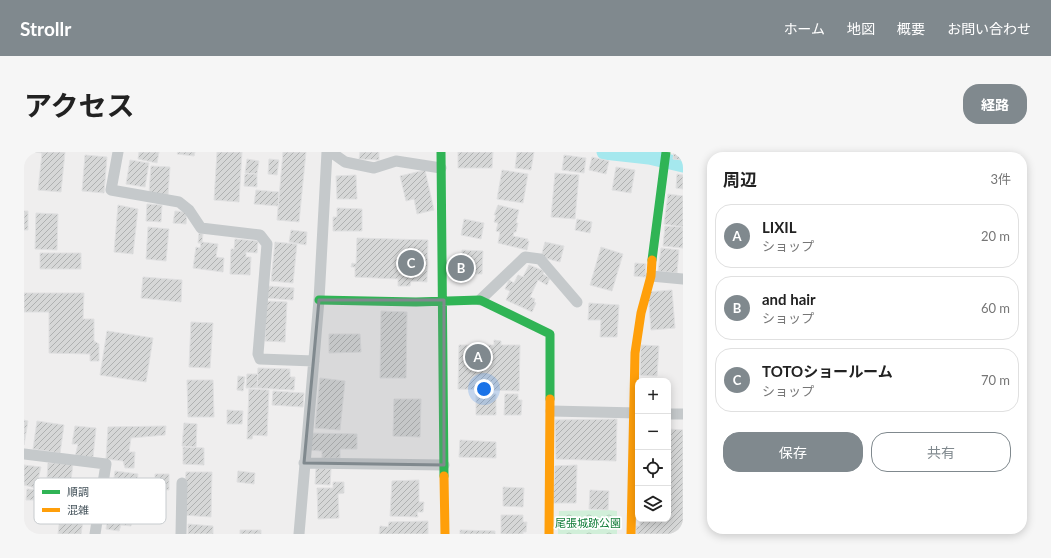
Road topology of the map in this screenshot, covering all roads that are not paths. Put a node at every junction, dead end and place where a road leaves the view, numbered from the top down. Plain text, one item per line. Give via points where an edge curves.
1 (118, 152) edge
2 (327, 152) edge
3 (331, 152) edge
4 (441, 152) edge
5 (665, 158) edge
6 (441, 168) junction
7 (651, 276) junction
8 (683, 279) edge
9 (320, 300) junction
10 (444, 300) junction
11 (480, 300) junction
12 (577, 302) dead end
13 (314, 361) junction
14 (635, 378) edge
15 (551, 411) junction
16 (635, 413) edge
17 (671, 414) edge
18 (683, 414) edge
19 (24, 454) edge
20 (304, 463) junction
21 (444, 465) junction
22 (104, 478) edge
23 (182, 483) dead end
24 (97, 524) edge
25 (95, 534) edge
26 (181, 534) edge
27 (298, 534) edge
28 (445, 534) edge
29 (549, 534) edge
30 (630, 534) edge

1 - 13 street via 111,190 179,202 189,210 201,228 260,235 267,244 258,354 260,359
2 - 9 street
3 - 6 street via 345,162 374,168 396,161
4 - 6 street
5 - 7 street
6 - 10 street
7 - 8 street
7 - 14 street via 641,313 635,353
9 - 10 street
9 - 13 street
10 - 11 street
10 - 21 street
11 - 12 street via 525,258 540,259
11 - 15 street via 550,334
13 - 20 street
15 - 16 street
15 - 29 street
16 - 30 street
17 - 18 street
19 - 22 street via 106,464
20 - 21 street
20 - 27 street
21 - 28 street
23 - 26 street
24 - 25 street

